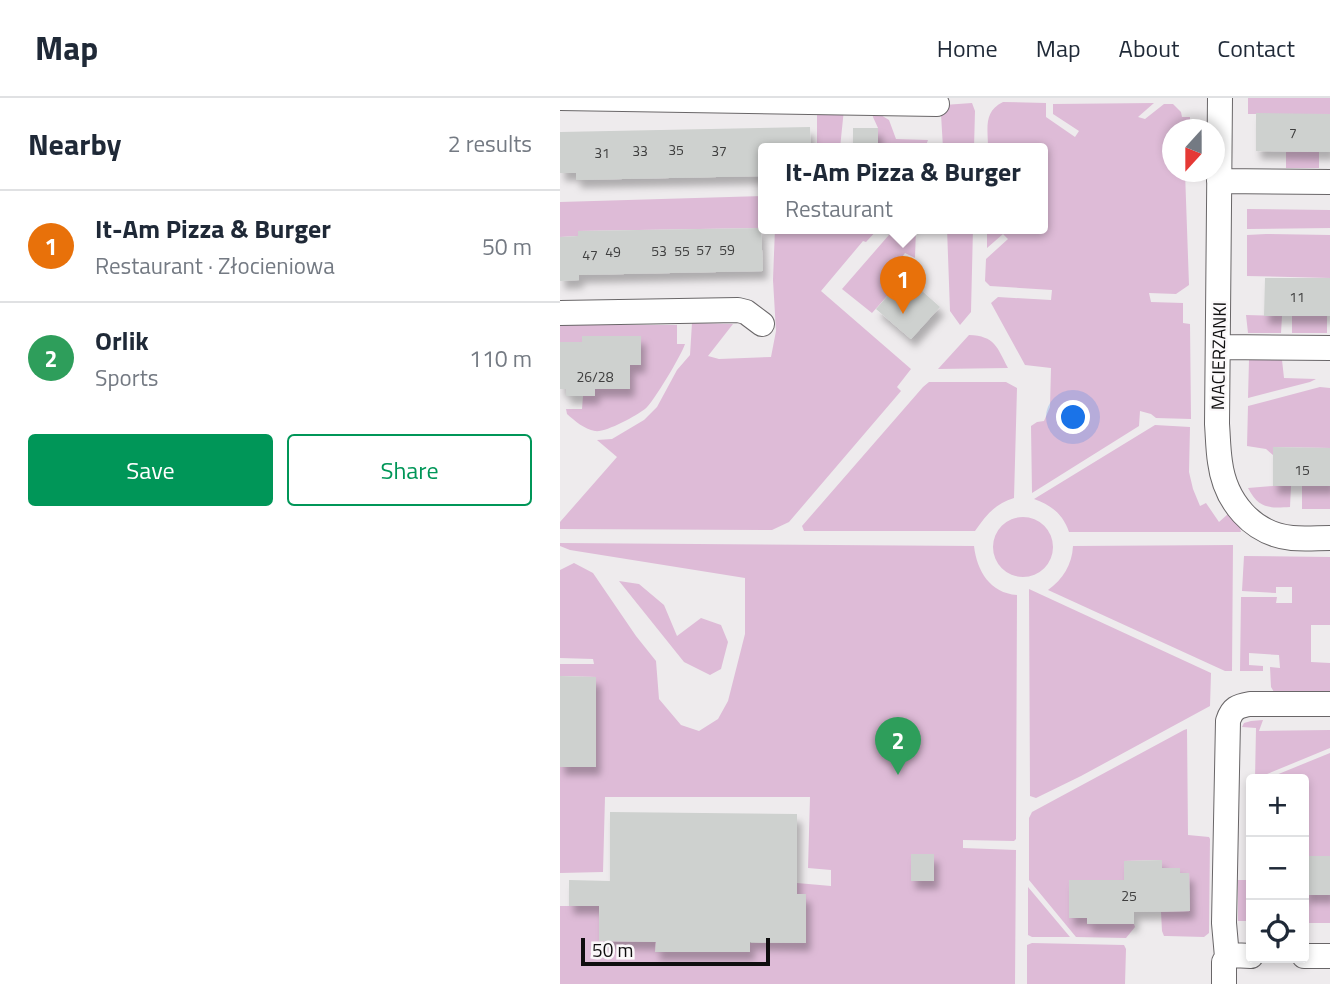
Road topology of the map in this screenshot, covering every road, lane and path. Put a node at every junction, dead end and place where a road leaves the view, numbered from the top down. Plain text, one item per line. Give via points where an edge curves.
1 (560, 98) edge
2 (1220, 98) edge
3 (937, 104) dead end
4 (1220, 119) edge
5 (1225, 181) edge
6 (1219, 182) edge
7 (1330, 182) edge
8 (560, 313) edge
9 (762, 324) dead end
10 (1219, 347) junction
11 (1330, 348) edge
12 (1330, 538) edge
13 (1330, 704) edge
14 (1246, 956) edge
15 (1309, 956) edge
16 (1330, 956) edge
17 (1227, 957) junction
18 (1224, 984) edge

1 - 3 street
2 - 4 street, MACIERZANKI
5 - 7 street
6 - 10 street, MACIERZANKI
8 - 9 street via 738,310
10 - 11 street
10 - 12 street, MACIERZANKI via 1218,437 1228,494 1245,517 1272,533
13 - 17 street via 1250,704 1230,713
14 - 17 street
15 - 16 street
17 - 18 street

